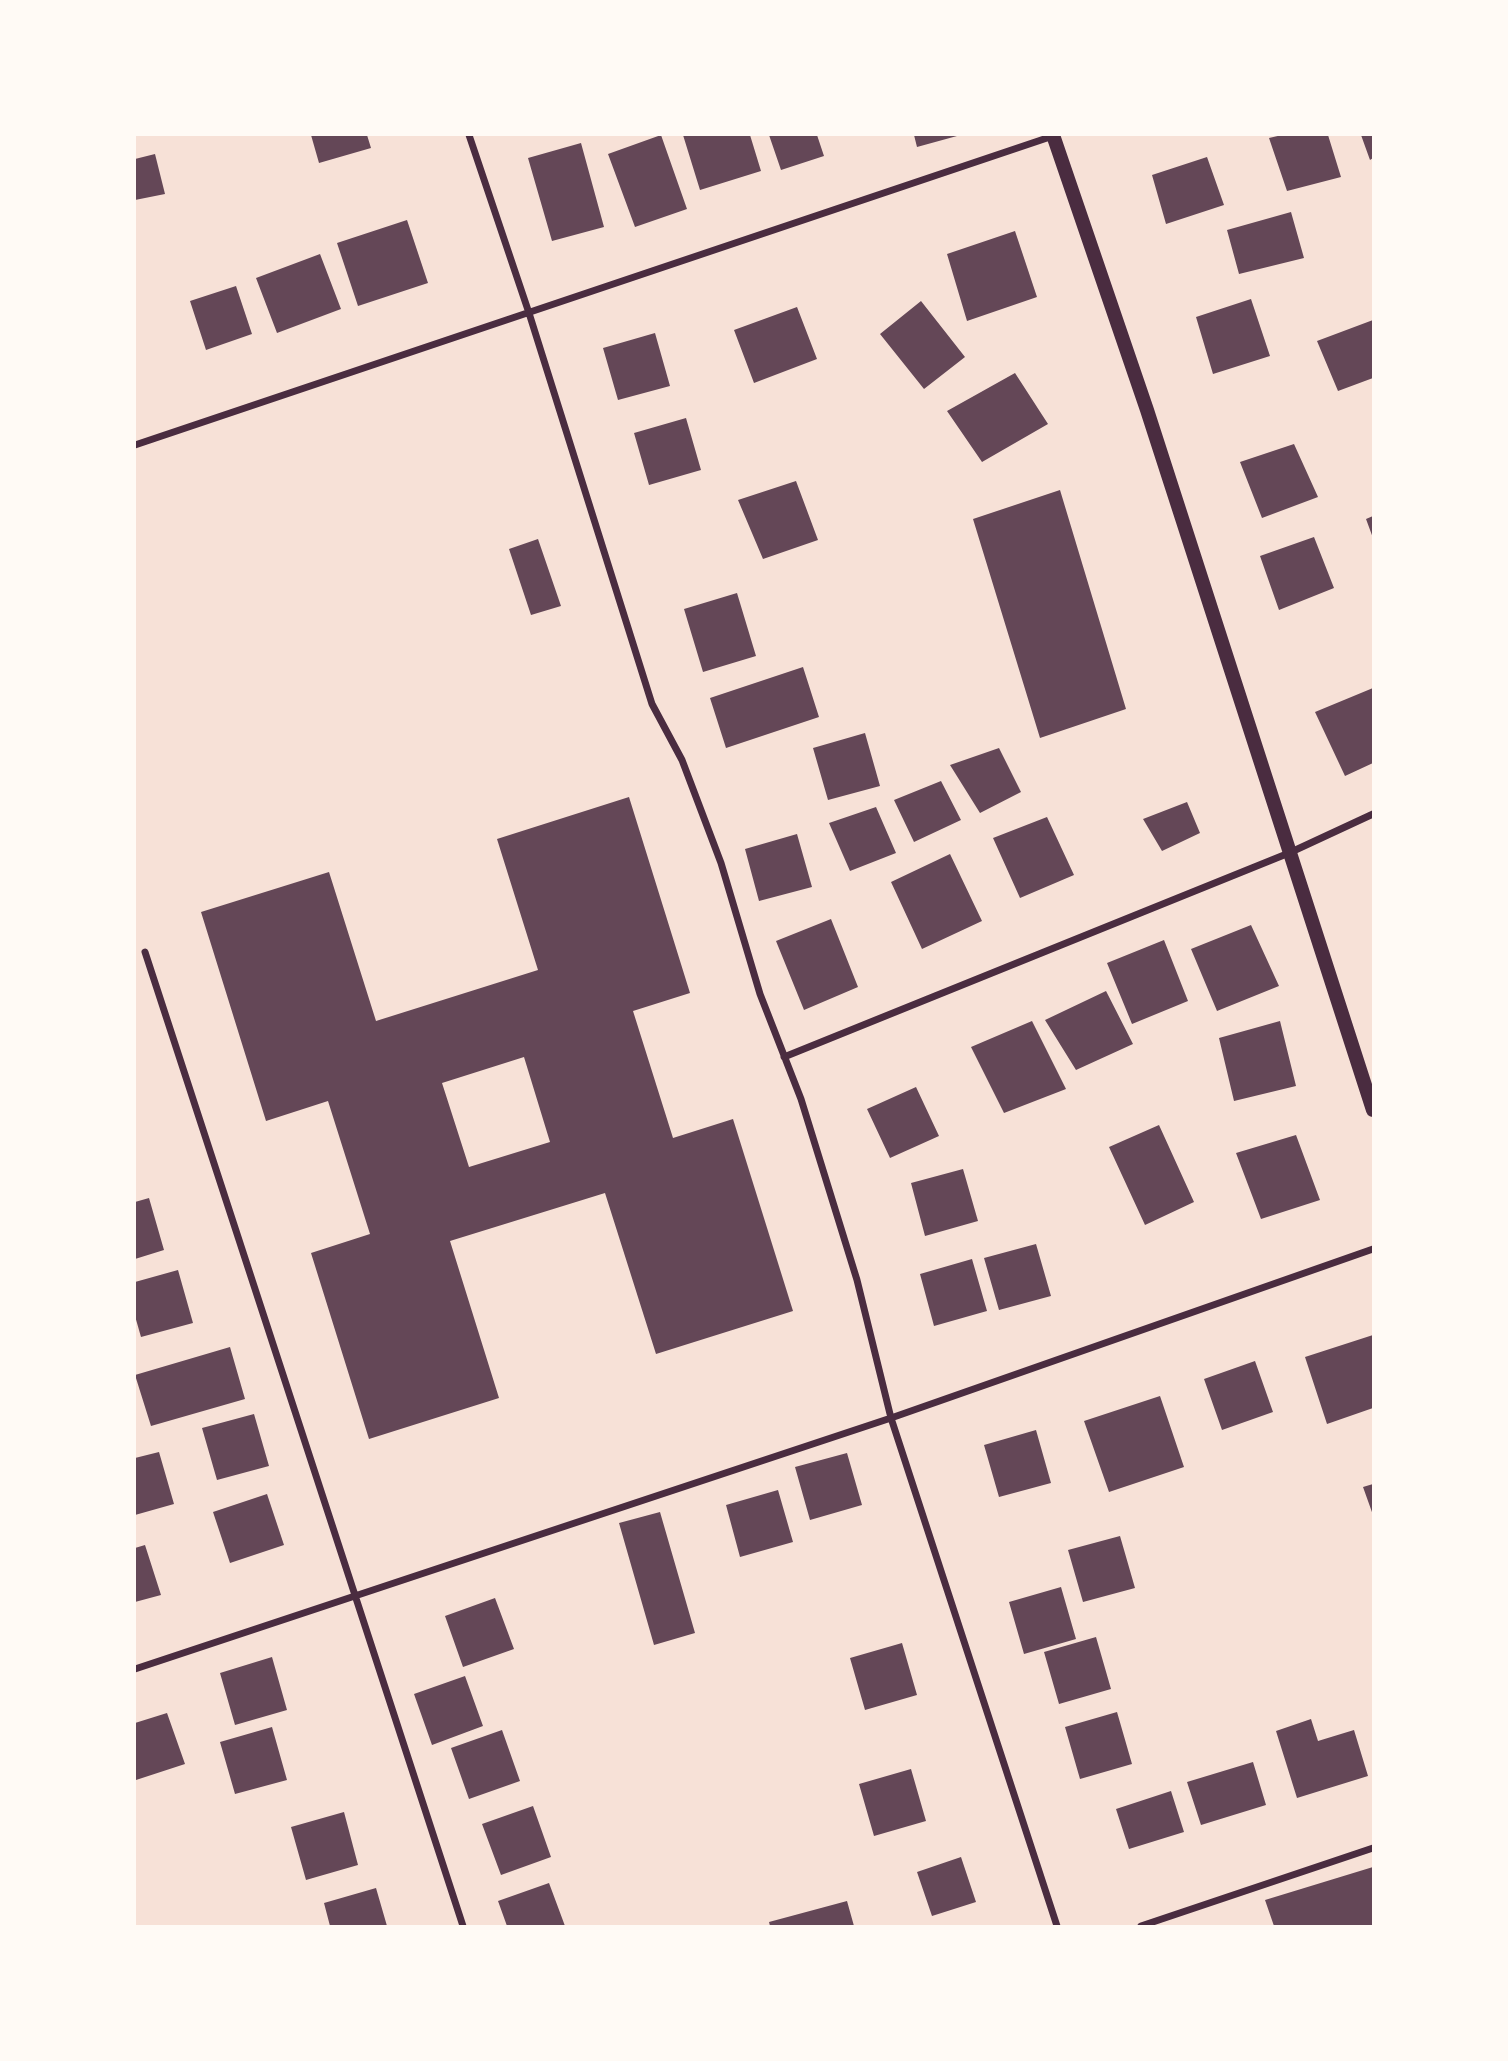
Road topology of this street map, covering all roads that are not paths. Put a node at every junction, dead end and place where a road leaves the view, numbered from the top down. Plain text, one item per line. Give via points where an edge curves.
1 (469, 135) edge
2 (1055, 135) edge
3 (529, 313) junction
4 (135, 445) edge
5 (1373, 814) edge
6 (1289, 853) junction
7 (145, 952) dead end
8 (784, 1056) junction
9 (1373, 1110) edge
10 (1373, 1249) edge
11 (891, 1418) junction
12 (355, 1596) junction
13 (135, 1669) edge
14 (1373, 1848) edge
15 (463, 1926) edge
16 (1057, 1926) edge
17 (1141, 1926) edge

1 - 3 street
2 - 3 street
2 - 6 main road
3 - 4 street
3 - 8 street via 652,704 682,760 721,863 760,994
5 - 6 street
6 - 8 street
6 - 9 main road
7 - 12 street
8 - 11 street via 857,1280
10 - 11 street
11 - 12 street
11 - 16 street
12 - 13 street
12 - 15 street
14 - 17 street

